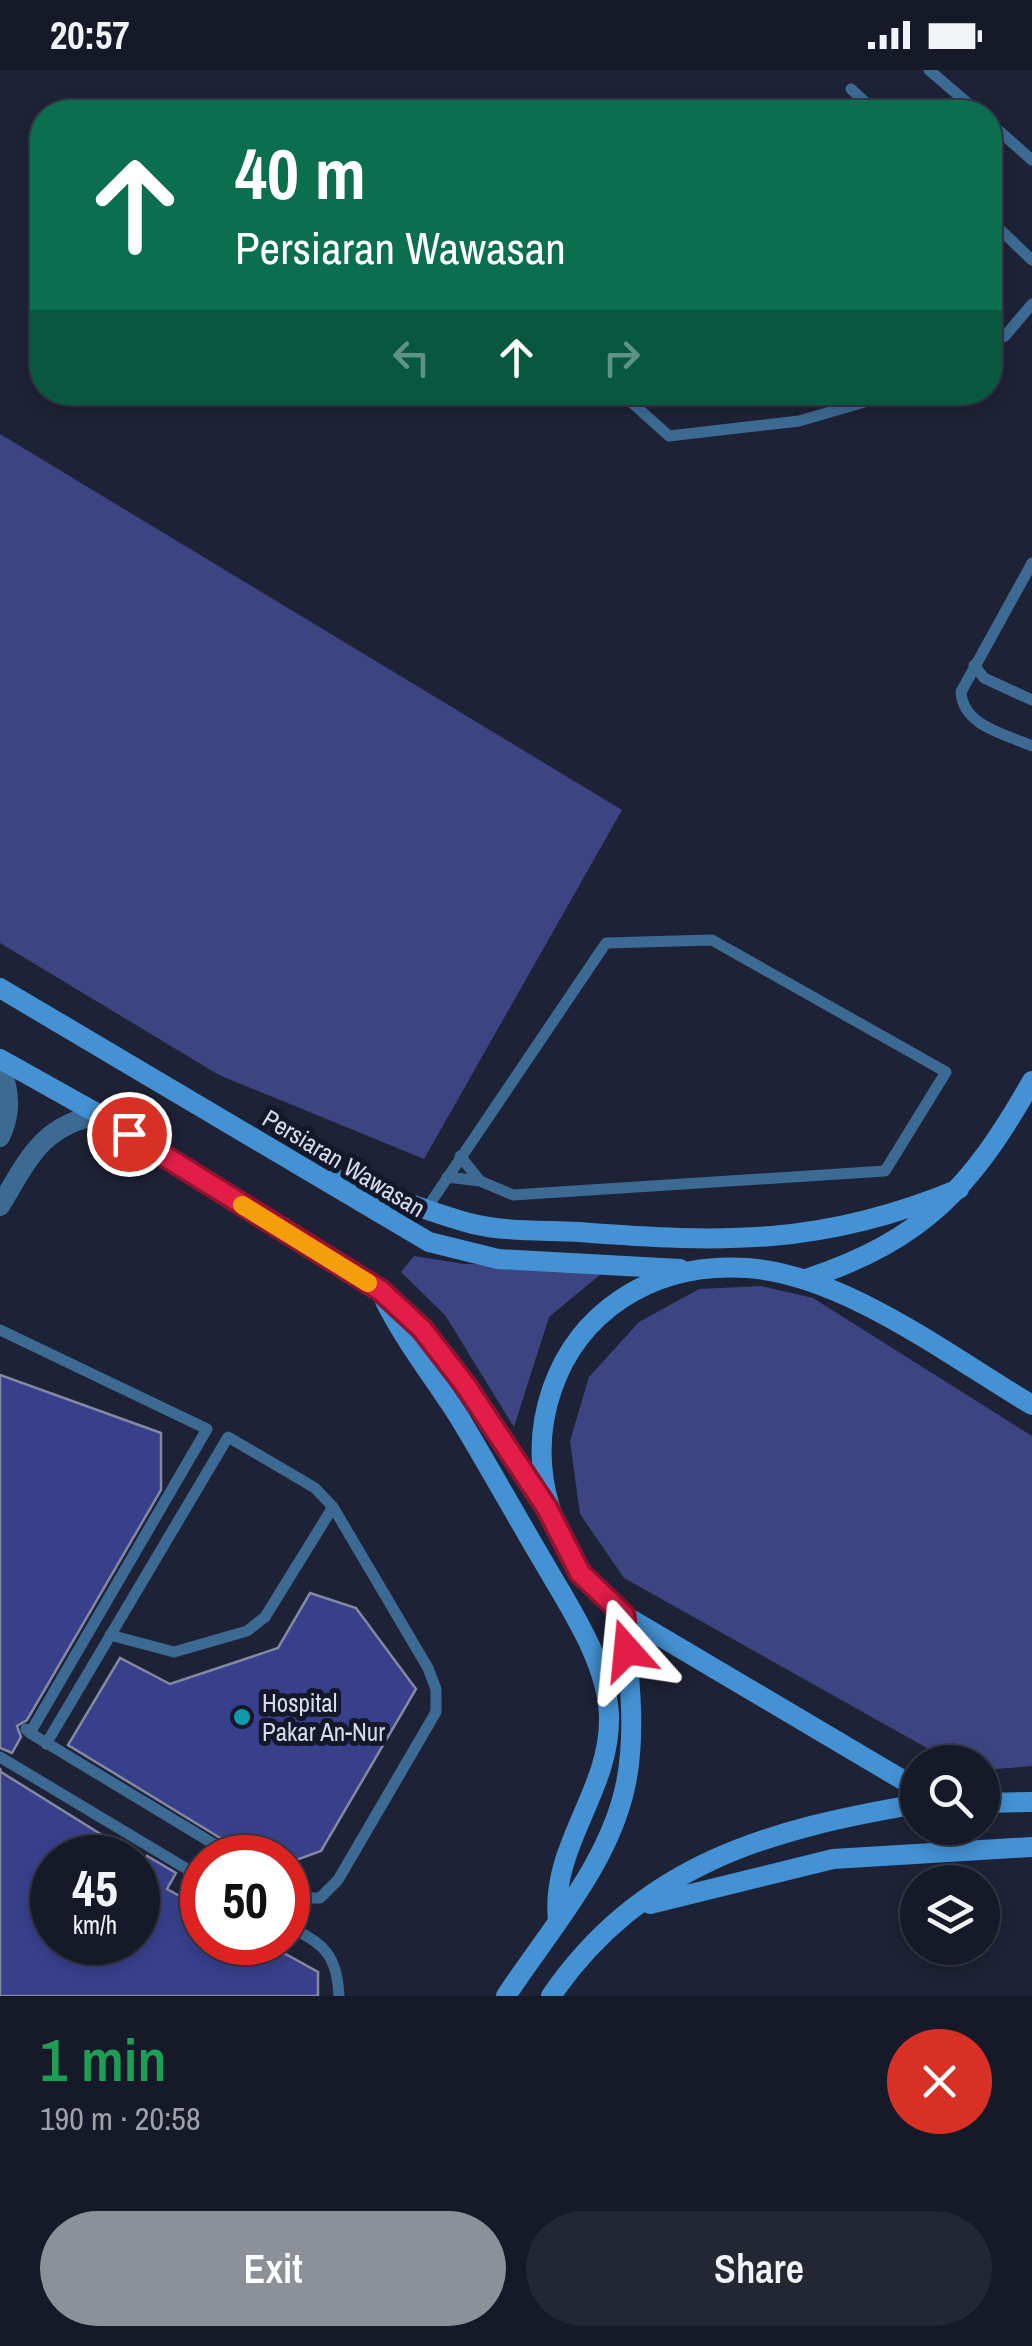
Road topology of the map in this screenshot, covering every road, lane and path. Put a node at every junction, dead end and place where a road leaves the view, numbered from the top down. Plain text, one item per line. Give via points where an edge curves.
1 (930, 70) edge
2 (851, 89) dead end
3 (863, 100) edge
4 (964, 100) edge
5 (1002, 134) edge
6 (1032, 160) edge
7 (1002, 231) edge
8 (1032, 260) edge
9 (1032, 304) edge
10 (1002, 338) edge
11 (634, 405) edge
12 (855, 405) edge
13 (1032, 563) edge
14 (974, 665) junction
15 (1032, 700) edge
16 (1032, 746) edge
17 (0, 988) edge
18 (0, 1059) edge
19 (0, 1068) edge
20 (1032, 1081) edge
21 (100, 1116) junction
22 (0, 1137) edge
23 (460, 1156) junction
24 (309, 1171) junction
25 (446, 1177) junction
26 (480, 1181) junction
27 (959, 1189) junction
28 (0, 1206) edge
29 (427, 1208) junction
30 (697, 1270) junction
31 (806, 1279) junction
32 (380, 1290) junction
33 (0, 1330) edge
34 (1032, 1406) edge
35 (207, 1429) junction
36 (228, 1437) junction
37 (333, 1507) junction
38 (547, 1508) junction
39 (624, 1615) junction
40 (110, 1634) junction
41 (46, 1744) junction
42 (0, 1757) edge
43 (900, 1778) edge
44 (1032, 1802) edge
45 (1000, 1803) edge
46 (900, 1808) edge
47 (198, 1835) edge
48 (1032, 1847) edge
49 (180, 1866) edge
50 (310, 1898) edge
51 (637, 1908) junction
52 (558, 1920) junction
53 (310, 1938) edge
54 (339, 1996) edge
55 (506, 1996) edge
56 (551, 1996) edge

1 - 4 lane
2 - 3 lane
5 - 6 lane
7 - 8 lane
9 - 10 lane
11 - 12 lane via 669,436 800,421
13 - 14 lane
14 - 15 lane via 984,678
14 - 16 lane via 961,692 965,712
17 - 24 main road, Persiaran Wawasan
18 - 21 main road
19 - 22 street via 9,1113
20 - 27 main road
21 - 28 street via 71,1120 50,1134
21 - 32 main road
23 - 25 lane
23 - 26 lane
23 - 26 lane via 606,943 712,940 946,1072 885,1171 513,1194
24 - 29 main road
24 - 30 main road, Persiaran Wawasan via 449,1250
25 - 26 lane
25 - 29 lane
27 - 29 main road via 832,1230 763,1239 690,1241 476,1225
27 - 31 main road via 901,1238
30 - 31 main road via 744,1268
30 - 38 main road via 640,1289 578,1342 547,1405 541,1434
31 - 34 main road via 844,1293
32 - 38 main road via 455,1370
32 - 52 main road via 405,1342 458,1416 559,1589 601,1676 609,1715 606,1751 596,1790 560,1865
33 - 35 lane
35 - 36 lane
35 - 41 lane via 28,1731
36 - 37 lane via 315,1488
36 - 40 lane
37 - 40 lane via 265,1617 247,1631 174,1652
37 - 50 lane via 428,1668 436,1712 338,1880 320,1898
38 - 39 main road via 580,1573
39 - 43 main road
39 - 52 main road via 631,1699 626,1783 598,1860
40 - 41 lane
41 - 47 lane
42 - 49 lane
44 - 45 main road
46 - 51 main road via 767,1836 712,1857
48 - 51 main road via 833,1859
51 - 56 main road via 587,1952
52 - 55 main road
53 - 54 lane via 323,1945 338,1974

